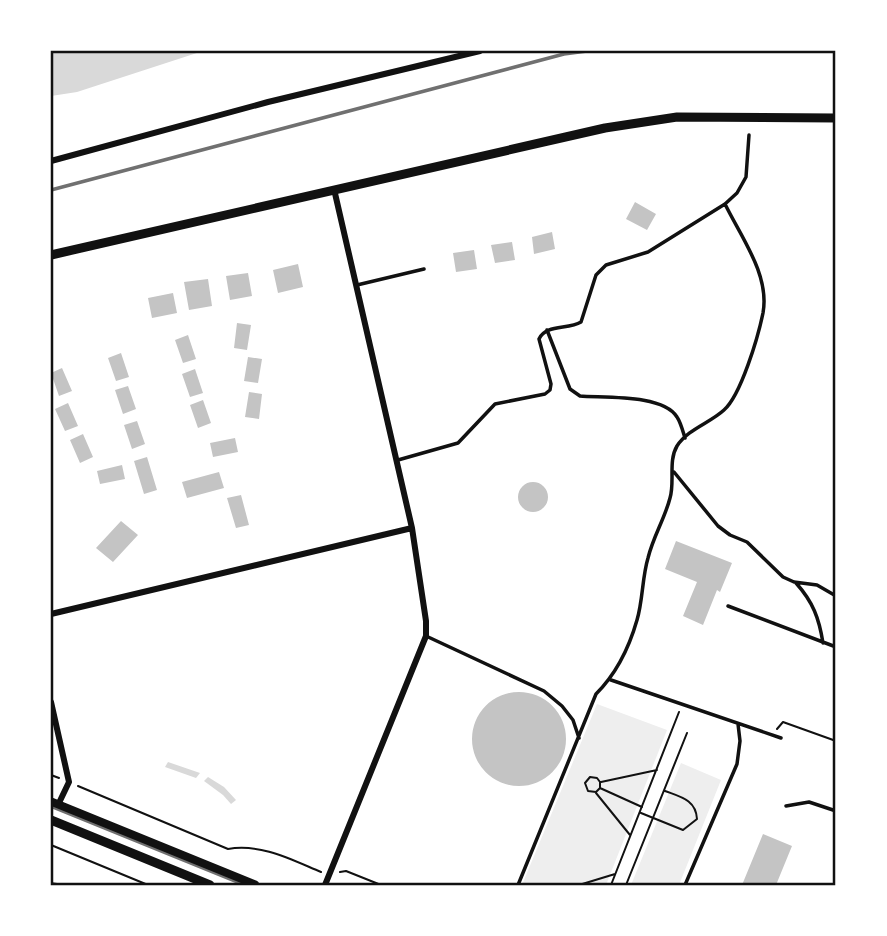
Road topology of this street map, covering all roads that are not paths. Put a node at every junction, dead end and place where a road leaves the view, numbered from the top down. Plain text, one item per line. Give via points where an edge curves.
1 (480, 51) edge
2 (836, 118) edge
3 (749, 135) dead end
4 (51, 161) edge
5 (334, 189) junction
6 (725, 204) junction
7 (51, 255) edge
8 (424, 269) dead end
9 (355, 285) junction
10 (548, 330) junction
11 (685, 438) junction
12 (396, 461) junction
13 (673, 470) junction
14 (412, 528) junction
15 (794, 582) junction
16 (836, 596) edge
17 (728, 606) dead end
18 (51, 614) edge
19 (426, 636) junction
20 (823, 643) junction
21 (836, 647) edge
22 (611, 680) junction
23 (51, 702) edge
24 (738, 724) junction
25 (579, 738) junction
26 (781, 738) dead end
27 (54, 804) edge
28 (786, 806) dead end
29 (836, 811) edge
30 (51, 820) edge
31 (51, 884) edge
32 (59, 885) edge
33 (210, 885) edge
34 (255, 885) edge
35 (325, 885) edge
36 (517, 885) edge
37 (685, 885) edge

1 - 4 street
2 - 5 main road via 677,117 605,128
3 - 6 lane via 746,177
5 - 7 main road
5 - 9 street
6 - 10 lane via 648,252 606,265 596,275 580,322
6 - 11 lane via 761,276 763,312 733,400
8 - 9 lane
9 - 12 street
10 - 11 lane via 574,393 664,406 677,417
10 - 12 lane via 539,340 551,390 495,404 457,443
11 - 13 lane via 677,446
12 - 14 street
13 - 15 lane via 718,526 747,542
13 - 22 lane via 670,498 648,558 637,620
14 - 18 street
14 - 19 street
15 - 16 lane via 817,585
15 - 20 lane via 816,611
17 - 20 lane
19 - 25 lane via 544,691 573,720
19 - 35 street
20 - 21 lane
22 - 24 lane
22 - 25 lane via 596,694
23 - 27 street via 68,782
24 - 26 lane
24 - 37 lane via 737,764
25 - 36 lane
27 - 34 main road
28 - 29 lane via 809,802
30 - 33 main road
31 - 32 lane

